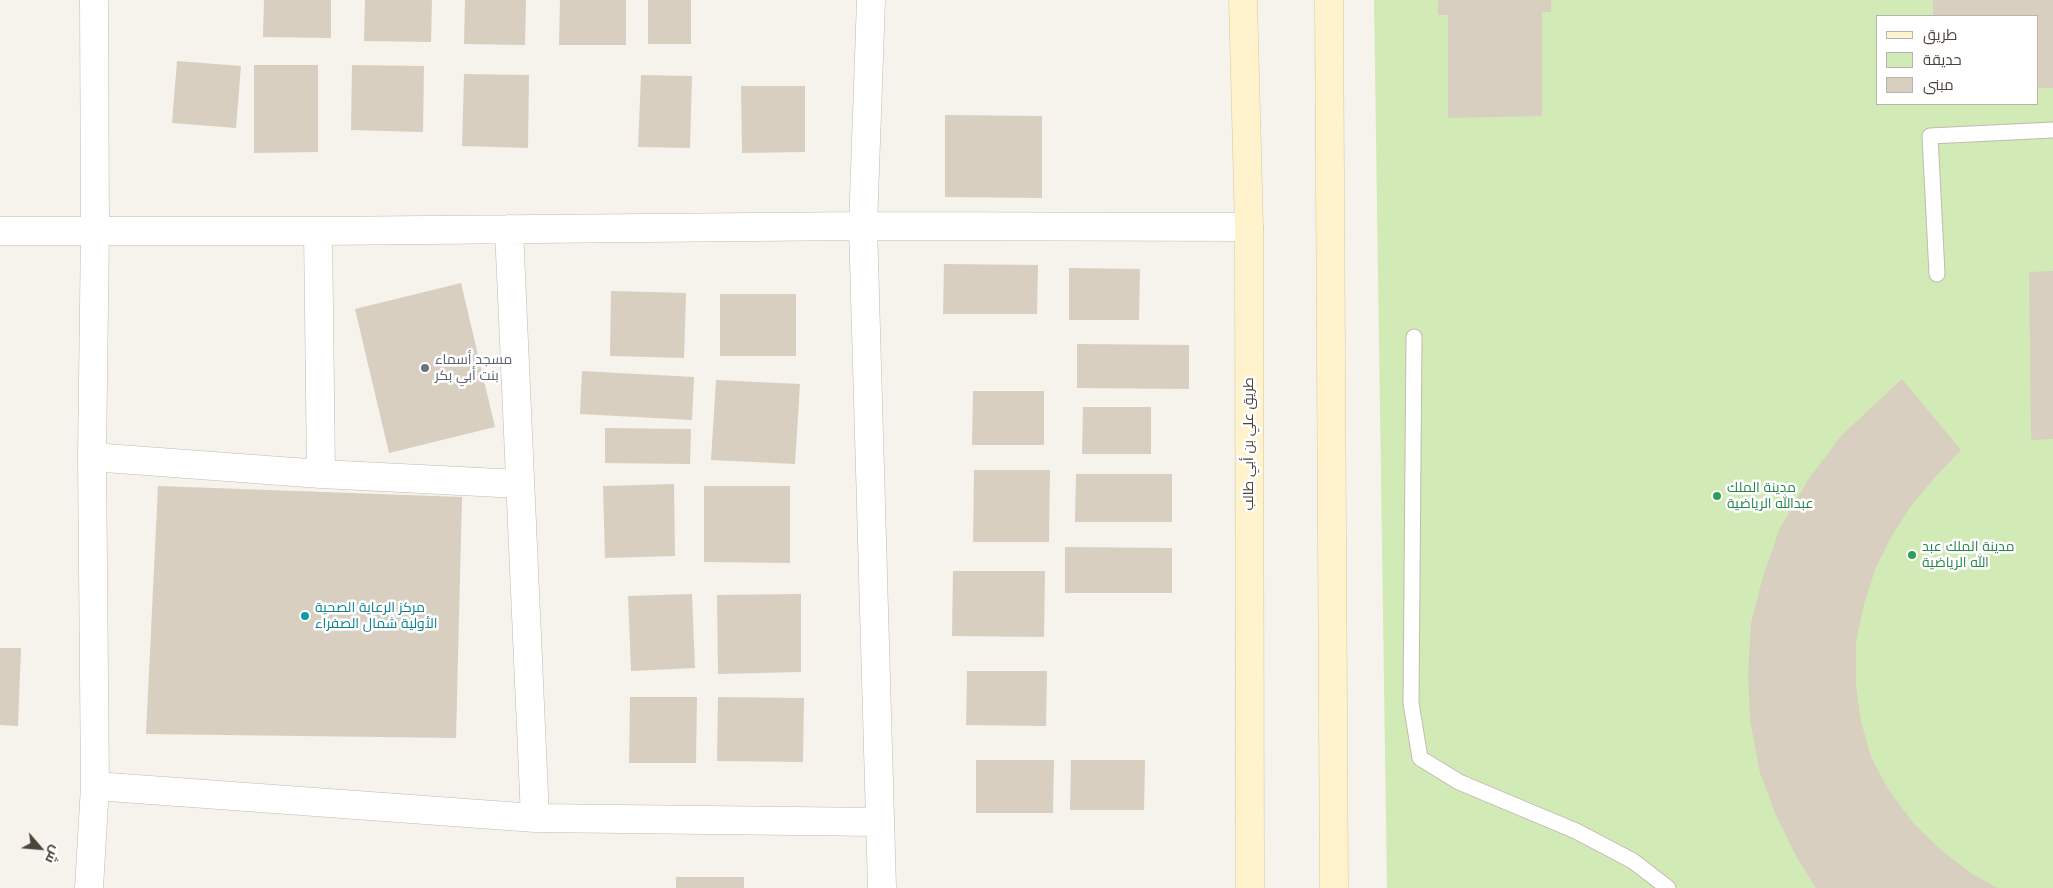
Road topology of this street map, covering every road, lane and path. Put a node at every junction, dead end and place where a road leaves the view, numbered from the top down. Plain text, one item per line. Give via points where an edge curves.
1 (94, 0) edge
2 (871, 0) edge
3 (1243, 0) edge
4 (1329, 0) edge
5 (2053, 130) edge
6 (863, 226) junction
7 (1249, 227) junction
8 (509, 229) junction
9 (0, 231) edge
10 (94, 231) junction
11 (318, 231) junction
12 (1936, 274) dead end
13 (1414, 337) dead end
14 (92, 457) junction
15 (321, 474) junction
16 (520, 484) junction
17 (95, 786) junction
18 (535, 818) junction
19 (880, 822) junction
20 (90, 888) edge
21 (882, 888) edge
22 (1250, 888) edge
23 (1334, 888) edge
24 (1668, 888) edge

1 - 10 street
2 - 6 street
3 - 7 main road, طريق علي بن أبي طالب
4 - 23 main road
5 - 12 lane via 1930,136
6 - 7 street
6 - 8 street
6 - 19 street
7 - 22 main road, طريق علي بن أبي طالب
8 - 11 street
8 - 16 street
9 - 10 street
10 - 11 street
10 - 14 street
11 - 15 street
13 - 24 lane via 1411,703 1420,758 1459,782 1576,831 1633,861
14 - 15 street
14 - 17 street
15 - 16 street
16 - 18 street
17 - 18 street
17 - 20 street
18 - 19 street
19 - 21 street

